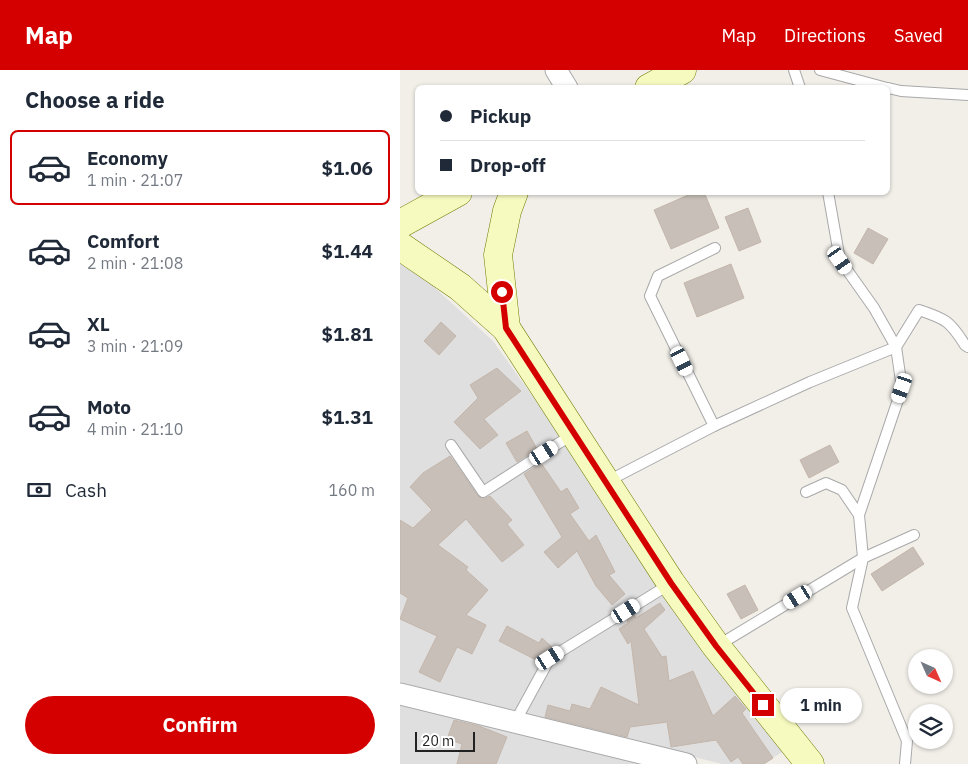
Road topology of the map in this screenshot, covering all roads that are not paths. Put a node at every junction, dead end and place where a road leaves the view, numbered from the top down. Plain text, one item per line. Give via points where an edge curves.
1 (556, 70) edge
2 (682, 70) edge
3 (794, 70) edge
4 (820, 70) edge
5 (565, 85) edge
6 (654, 85) edge
7 (799, 85) edge
8 (876, 85) edge
9 (890, 89) edge
10 (968, 95) edge
11 (453, 195) edge
12 (513, 195) edge
13 (829, 195) edge
14 (400, 224) edge
15 (400, 246) edge
16 (715, 248) dead end
17 (506, 328) junction
18 (896, 346) junction
19 (968, 347) edge
20 (714, 426) junction
21 (574, 434) junction
22 (451, 445) dead end
23 (605, 483) junction
24 (806, 492) dead end
25 (859, 515) junction
26 (914, 536) dead end
27 (862, 558) junction
28 (671, 583) junction
29 (716, 646) junction
30 (400, 694) edge
31 (515, 722) junction
32 (686, 764) edge
33 (810, 764) edge
34 (905, 764) edge

1 - 5 street
2 - 6 main road
3 - 7 lane
4 - 8 lane
9 - 10 lane
11 - 14 main road
12 - 17 main road via 498,255
13 - 18 lane via 840,260
15 - 17 main road via 460,287
16 - 20 lane via 658,276 650,296
17 - 21 main road
18 - 19 lane via 919,310 938,316 953,326
18 - 20 lane
18 - 25 lane via 902,388
20 - 23 lane
21 - 22 lane via 483,492
21 - 23 main road
23 - 28 main road
24 - 25 lane via 826,484 842,490
25 - 27 lane
26 - 27 lane
27 - 29 lane
27 - 34 lane via 852,608 907,741
28 - 29 main road
28 - 31 lane via 550,658
29 - 33 main road
30 - 31 street
31 - 32 street

